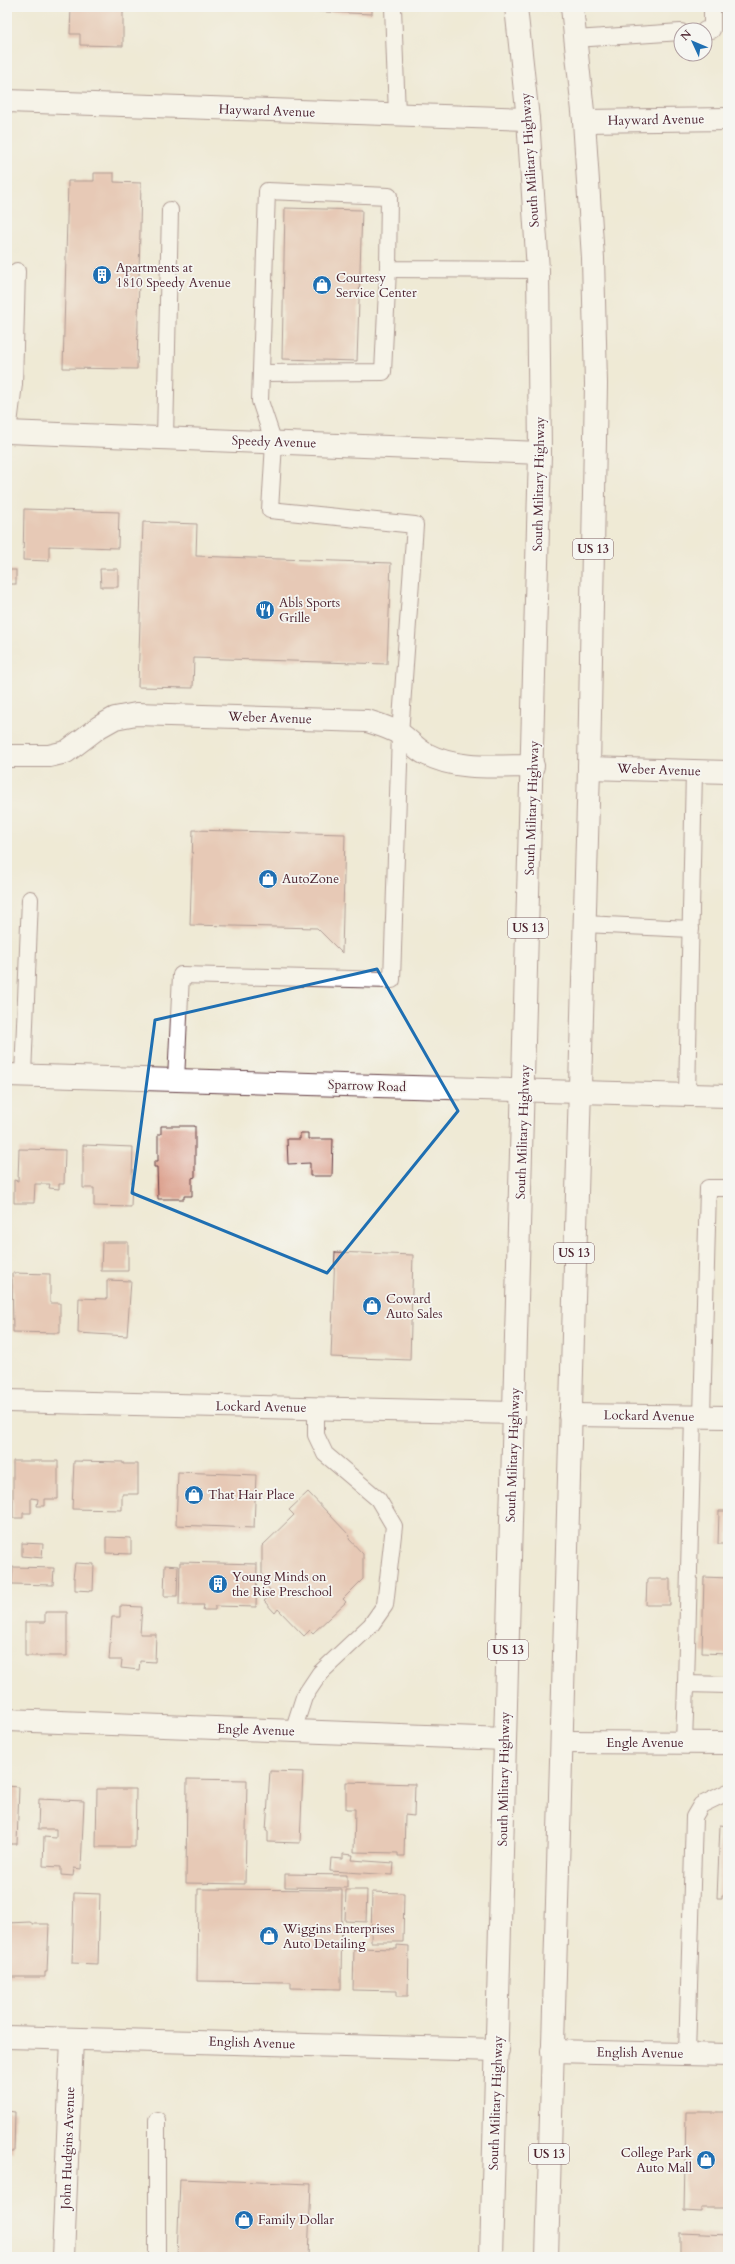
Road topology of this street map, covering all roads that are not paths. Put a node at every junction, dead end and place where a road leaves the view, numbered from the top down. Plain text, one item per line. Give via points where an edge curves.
1 (393, 7) edge
2 (516, 7) edge
3 (572, 7) edge
4 (712, 7) edge
5 (712, 22) edge
6 (673, 33) edge
7 (575, 39) junction
8 (7, 102) edge
9 (397, 115) junction
10 (528, 119) junction
11 (728, 119) edge
12 (584, 121) junction
13 (170, 210) dead end
14 (388, 269) junction
15 (538, 270) junction
16 (17, 271) dead end
17 (261, 373) junction
18 (7, 432) edge
19 (166, 438) junction
20 (274, 442) junction
21 (540, 452) junction
22 (400, 734) junction
23 (7, 756) edge
24 (533, 766) junction
25 (589, 768) junction
26 (694, 771) junction
27 (728, 772) edge
28 (30, 900) dead end
29 (584, 924) junction
30 (690, 928) junction
31 (15, 1075) edge
32 (176, 1080) junction
33 (524, 1090) junction
34 (579, 1092) junction
35 (687, 1095) junction
36 (728, 1096) edge
37 (728, 1188) edge
38 (7, 1401) edge
39 (316, 1409) junction
40 (514, 1414) junction
41 (570, 1415) junction
42 (697, 1417) junction
43 (728, 1417) edge
44 (686, 1684) junction
45 (728, 1685) edge
46 (7, 1720) edge
47 (292, 1731) junction
48 (505, 1739) junction
49 (562, 1742) junction
50 (684, 1743) junction
51 (728, 1744) edge
52 (728, 1792) edge
53 (7, 2037) edge
54 (72, 2039) junction
55 (498, 2050) junction
56 (552, 2051) junction
57 (688, 2054) junction
58 (728, 2055) edge
59 (157, 2120) dead end
60 (63, 2257) edge
61 (157, 2257) edge
62 (492, 2257) edge
63 (547, 2257) edge

1 - 9 lane
2 - 10 street, South Military Highway / US 13
3 - 7 street, US 13
4 - 5 lane
6 - 7 lane
7 - 12 street, US 13
8 - 9 street, Hayward Avenue
9 - 10 street, Hayward Avenue
10 - 15 street, South Military Highway / US 13
11 - 12 street, Hayward Avenue
12 - 25 street, US 13 via 593,258 596,384
13 - 19 lane
14 - 15 lane
14 - 17 lane via 384,372
14 - 17 lane via 389,196 267,191
15 - 21 street, South Military Highway / US 13
16 - 18 lane via 14,384
17 - 20 lane via 260,401
18 - 19 street, Speedy Avenue
19 - 20 street, Speedy Avenue
20 - 21 street, Speedy Avenue
20 - 22 lane via 270,510 415,525
21 - 24 street, South Military Highway / US 13
22 - 23 street, Weber Avenue via 368,721 136,714 115,718 66,752 48,756
22 - 24 street, Weber Avenue via 425,754 439,759 473,766
22 - 32 lane via 392,980 181,976
24 - 33 street, South Military Highway / US 13
25 - 26 street, Weber Avenue
25 - 29 street, US 13
26 - 27 street, Weber Avenue
26 - 30 lane
28 - 31 lane
29 - 30 lane
29 - 34 street, US 13
30 - 35 lane
31 - 32 street, Sparrow Road
32 - 33 street, Sparrow Road
33 - 34 street, Sparrow Road
33 - 40 street, South Military Highway / US 13
34 - 35 street, Sparrow Road
34 - 41 street, US 13
35 - 36 street, Sparrow Road
37 - 42 lane via 708,1188
38 - 39 street, Lockard Avenue
39 - 40 street, Lockard Avenue
39 - 47 lane via 316,1435 326,1454 378,1499 394,1526 385,1605 371,1624 320,1673 304,1697
40 - 48 street, South Military Highway / US 13
41 - 42 street, Lockard Avenue
41 - 49 street, US 13
42 - 43 street, Lockard Avenue
42 - 44 lane
44 - 45 lane
44 - 50 lane
46 - 47 street, Engle Avenue
47 - 48 street, Engle Avenue
48 - 55 street, South Military Highway / US 13
49 - 50 street, Engle Avenue
49 - 56 street, US 13
50 - 51 street, Engle Avenue
52 - 57 lane via 701,1805 694,1817
53 - 54 street, English Avenue
54 - 55 street, English Avenue
54 - 60 street, John Hudgins Avenue
55 - 62 street, South Military Highway / US 13
56 - 57 street, English Avenue
56 - 63 street, US 13
57 - 58 street, English Avenue
59 - 61 lane

